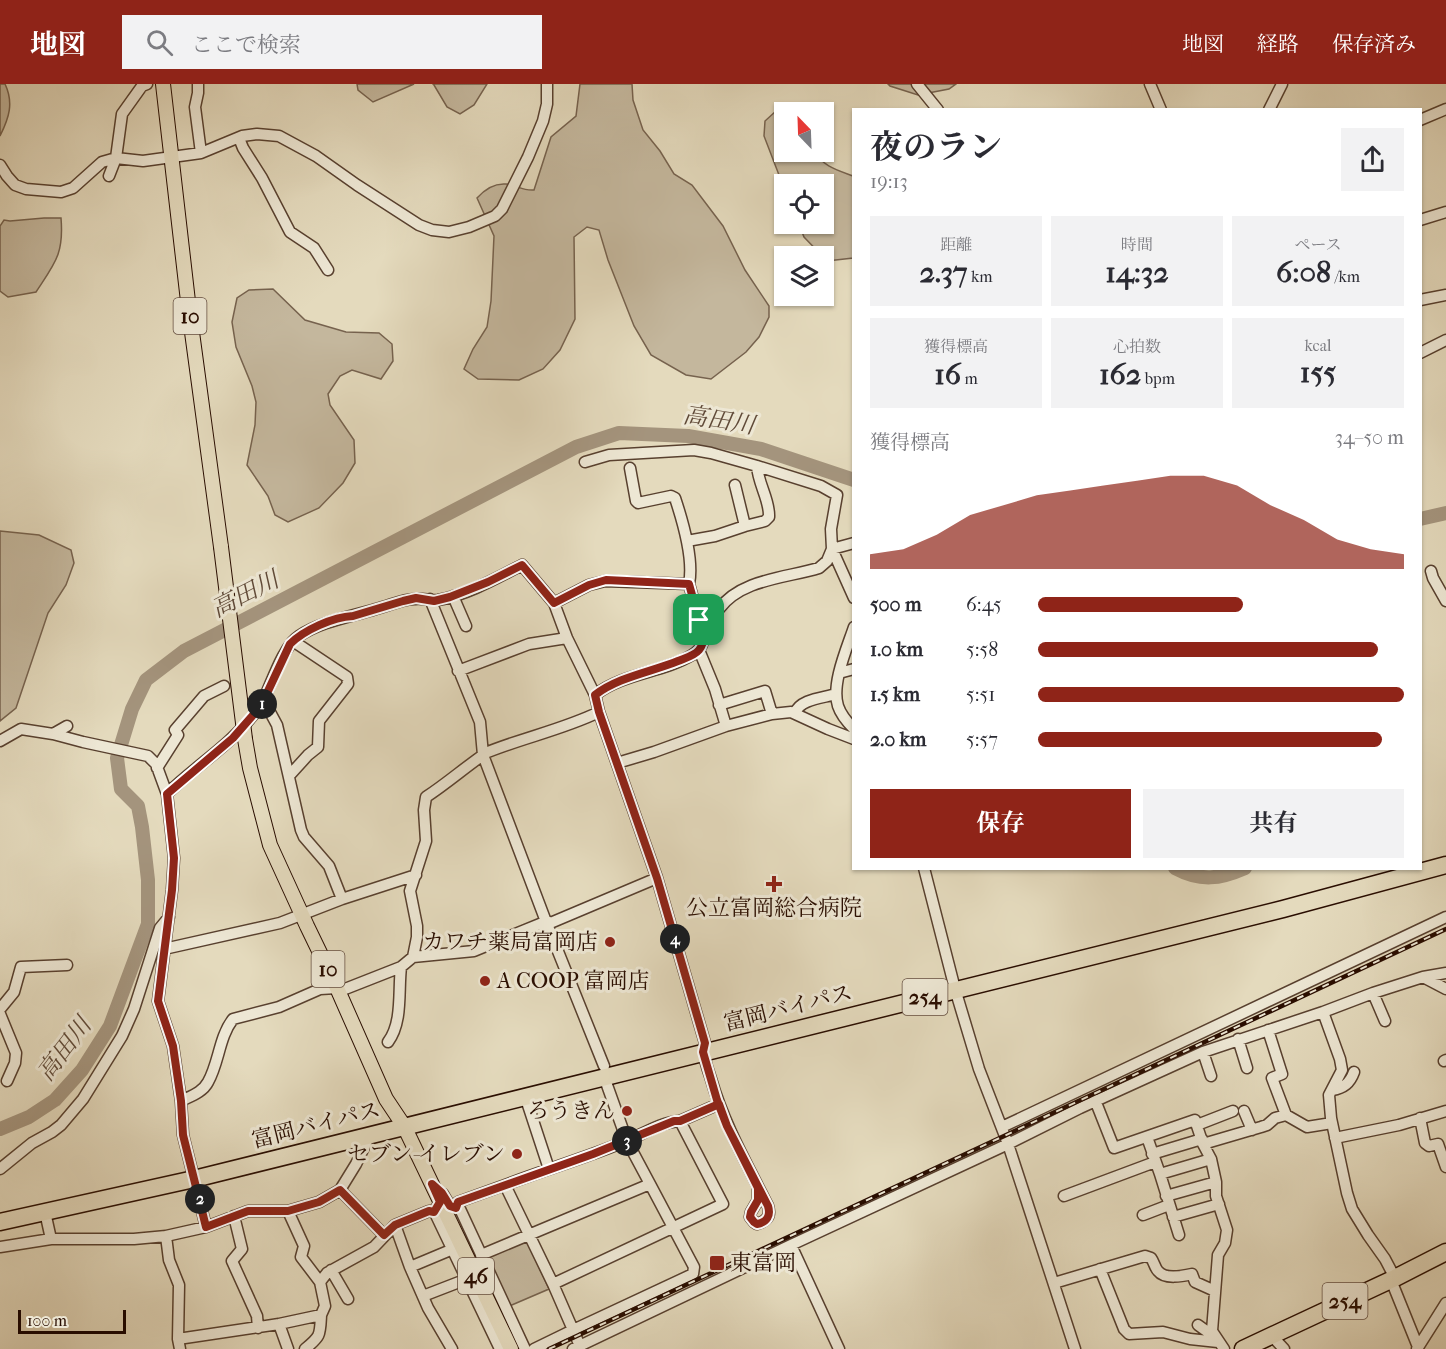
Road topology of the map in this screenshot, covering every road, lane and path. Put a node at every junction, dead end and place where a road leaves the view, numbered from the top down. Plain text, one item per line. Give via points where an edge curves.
1 (147, 84) edge
2 (163, 84) edge
3 (198, 84) edge
4 (547, 84) edge
5 (917, 84) edge
6 (1150, 84) edge
7 (1281, 84) edge
8 (936, 108) edge
9 (1160, 108) edge
10 (1270, 108) edge
11 (1446, 109) edge
12 (1422, 119) edge
13 (239, 138) junction
14 (201, 153) junction
15 (171, 157) junction
16 (116, 158) junction
17 (0, 165) edge
18 (109, 176) dead end
19 (1446, 212) edge
20 (1422, 219) edge
21 (328, 270) dead end
22 (1446, 295) edge
23 (1422, 300) edge
24 (1446, 340) edge
25 (1422, 352) edge
26 (585, 462) dead end
27 (757, 466) junction
28 (630, 468) dead end
29 (735, 485) dead end
30 (745, 526) junction
31 (687, 542) junction
32 (852, 544) edge
33 (832, 549) junction
34 (1431, 571) dead end
35 (689, 584) junction
36 (852, 594) edge
37 (453, 596) junction
38 (430, 599) junction
39 (1446, 601) edge
40 (554, 603) junction
41 (466, 626) dead end
42 (706, 628) junction
43 (852, 633) edge
44 (567, 638) junction
45 (293, 641) junction
46 (699, 650) junction
47 (852, 670) edge
48 (459, 671) junction
49 (839, 673) junction
50 (224, 687) dead end
51 (836, 694) junction
52 (595, 695) junction
53 (719, 705) junction
54 (261, 706) junction
55 (599, 712) junction
56 (795, 713) junction
57 (772, 714) junction
58 (67, 726) dead end
59 (726, 726) junction
60 (852, 727) edge
61 (53, 734) junction
62 (852, 738) edge
63 (0, 741) edge
64 (483, 755) junction
65 (617, 763) junction
66 (157, 768) junction
67 (289, 776) junction
68 (167, 794) junction
69 (1446, 855) edge
70 (1422, 861) edge
71 (1446, 866) edge
72 (925, 870) edge
73 (1388, 870) edge
74 (416, 875) junction
75 (657, 878) junction
76 (342, 899) junction
77 (305, 913) junction
78 (169, 916) junction
79 (1446, 917) edge
80 (547, 923) junction
81 (164, 949) junction
82 (413, 957) junction
83 (67, 964) dead end
84 (401, 967) junction
85 (1446, 973) edge
86 (1423, 977) junction
87 (954, 984) junction
88 (341, 989) junction
89 (1446, 989) edge
90 (1373, 993) junction
91 (0, 1009) edge
92 (1323, 1012) junction
93 (0, 1014) edge
94 (1385, 1021) dead end
95 (1268, 1030) junction
96 (1238, 1039) junction
97 (388, 1042) dead end
98 (704, 1048) junction
99 (1203, 1052) junction
100 (604, 1066) junction
101 (1247, 1068) dead end
102 (1354, 1072) dead end
103 (1211, 1076) dead end
104 (7, 1081) dead end
105 (607, 1085) dead end
106 (1332, 1089) junction
107 (525, 1096) junction
108 (1095, 1100) junction
109 (181, 1101) junction
110 (718, 1102) junction
111 (1446, 1110) edge
112 (1286, 1114) junction
113 (1420, 1118) junction
114 (401, 1121) junction
115 (680, 1121) junction
116 (1332, 1123) junction
117 (1197, 1125) junction
118 (1002, 1127) junction
119 (1252, 1130) junction
120 (370, 1135) junction
121 (1147, 1137) junction
122 (1335, 1138) junction
123 (627, 1141) junction
124 (1203, 1142) junction
125 (1008, 1144) junction
126 (1154, 1158) junction
127 (1211, 1159) junction
128 (1446, 1167) edge
129 (0, 1169) edge
130 (549, 1169) junction
131 (192, 1174) junction
132 (1160, 1174) junction
133 (1216, 1182) junction
134 (432, 1184) junction
135 (650, 1184) junction
136 (505, 1185) junction
137 (758, 1188) dead end
138 (340, 1190) junction
139 (1064, 1196) dead end
140 (1168, 1201) junction
141 (1219, 1204) junction
142 (437, 1207) junction
143 (456, 1208) junction
144 (288, 1211) junction
145 (45, 1212) junction
146 (0, 1213) edge
147 (1143, 1215) dead end
148 (234, 1216) junction
149 (1173, 1217) junction
150 (0, 1222) edge
151 (395, 1225) junction
152 (206, 1227) junction
153 (674, 1228) junction
154 (384, 1235) junction
155 (1179, 1235) dead end
156 (166, 1236) junction
157 (528, 1236) junction
158 (51, 1239) junction
159 (791, 1245) junction
160 (0, 1247) edge
161 (453, 1249) junction
162 (1446, 1252) edge
163 (481, 1256) junction
164 (410, 1267) junction
165 (1100, 1269) junction
166 (331, 1270) junction
167 (467, 1279) junction
168 (1393, 1279) junction
169 (320, 1282) junction
170 (1054, 1283) junction
171 (553, 1284) junction
172 (1215, 1291) junction
173 (423, 1296) junction
174 (348, 1299) dead end
175 (1446, 1303) edge
176 (321, 1315) junction
177 (279, 1324) junction
178 (1198, 1325) dead end
179 (258, 1328) junction
180 (573, 1330) junction
181 (1271, 1335) junction
182 (1219, 1343) edge
183 (179, 1344) edge
184 (577, 1347) edge
185 (1418, 1348) edge
186 (288, 1349) edge
187 (305, 1349) edge
188 (452, 1349) edge
189 (500, 1349) edge
190 (511, 1349) edge
191 (525, 1349) edge
192 (534, 1349) edge
193 (839, 1349) edge
194 (1075, 1349) edge
195 (1243, 1349) edge
196 (1284, 1349) edge

1 - 16 street via 122,114
2 - 15 main road, 10
3 - 14 street via 195,107
4 - 13 street via 543,121 501,209 495,216 449,232 419,225 279,136 257,134
5 - 8 street
6 - 9 street
7 - 10 street
11 - 12 street
13 - 14 street
13 - 21 street via 290,232 314,248
14 - 15 street
15 - 16 street via 143,161
15 - 77 main road, 10, bridge via 250,768 270,845
16 - 17 street via 102,162 73,188 62,192 15,185
16 - 18 street
19 - 20 street
22 - 23 street
24 - 25 street
26 - 27 street via 609,455 694,450
27 - 30 street via 769,517
27 - 33 street via 837,495
28 - 31 street via 639,503 675,498
29 - 30 street
30 - 31 street
31 - 35 street
32 - 33 street
33 - 36 street
33 - 42 street via 819,568 754,584 738,592 719,608
34 - 39 street
35 - 40 street via 606,580
35 - 42 street via 699,620
37 - 38 street
37 - 40 street via 522,565
37 - 41 street
38 - 45 street via 416,598 346,616
38 - 48 street
40 - 44 street
42 - 46 street
43 - 49 street
44 - 48 street via 529,644
44 - 52 street
45 - 54 street
45 - 67 street via 346,677 348,684 319,721 318,747
46 - 52 street
46 - 53 street
47 - 49 street
48 - 64 street via 480,722
49 - 51 street
50 - 66 street via 204,696 175,730 178,735
51 - 56 street via 805,703
51 - 60 street via 840,712
52 - 55 street
53 - 57 street via 765,691
53 - 59 street
54 - 67 street via 270,712 277,725
54 - 68 street via 233,738
55 - 64 street
55 - 65 street
56 - 57 street
56 - 62 street
57 - 59 street
58 - 61 street
59 - 65 street
61 - 63 street via 21,729
61 - 66 street via 148,756
64 - 74 street via 426,798 426,841
64 - 80 street
65 - 75 street
66 - 68 street
67 - 76 street via 304,837 329,866
68 - 78 street via 174,858
69 - 70 highway
71 - 87 highway, 富岡バイパス / 254 via 1283,909
72 - 87 street
73 - 87 highway, 富岡バイパス / 254
74 - 76 street
74 - 82 street via 410,891 417,926
75 - 80 street
75 - 98 street
76 - 77 street
77 - 81 street via 280,923
77 - 88 main road, 10
78 - 81 street
78 - 129 street via 160,928 122,1036 83,1099 61,1125
79 - 118 street
80 - 82 street via 474,951
80 - 100 street
81 - 109 street via 158,1001 173,1046
82 - 84 street
83 - 91 street via 21,967 14,992
84 - 88 street
84 - 97 street via 399,1006
85 - 86 street
86 - 89 street
86 - 90 street
87 - 98 highway, 富岡バイパス / 254
87 - 118 street via 978,1069
88 - 109 street via 320,989 279,1007 233,1019 208,1083
88 - 114 main road, 10 via 386,1099
90 - 92 street
90 - 94 street
92 - 95 street
92 - 106 street via 1342,1070
93 - 104 street via 16,1053
95 - 96 street
95 - 112 street via 1282,1074 1272,1078
96 - 99 street
96 - 101 street
98 - 100 highway, 富岡バイパス / 254
98 - 107 highway, 富岡バイパス / 254
98 - 110 street
99 - 103 street
99 - 108 street
100 - 114 highway, 富岡バイパス / 254
102 - 106 street via 1350,1082
105 - 123 street
106 - 116 street
107 - 114 highway, 富岡バイパス / 254
107 - 130 street
108 - 121 street via 1114,1148
108 - 125 street
109 - 131 street via 183,1135
110 - 115 street
110 - 137 street
111 - 113 street
112 - 116 street via 1307,1127
112 - 119 street
113 - 122 street
113 - 128 street via 1427,1145 1438,1144
114 - 120 highway, 富岡バイパス / 254
114 - 131 highway, 富岡バイパス / 254
114 - 134 main road, 46
115 - 123 street
115 - 153 street via 723,1204
116 - 122 street
117 - 119 street via 1239,1111
117 - 121 street via 1196,1120
117 - 124 street
118 - 125 street
119 - 124 street
120 - 131 highway, 富岡バイパス / 254
120 - 138 street
121 - 126 street
122 - 168 street via 1352,1209 1385,1259
123 - 130 street
123 - 135 street
124 - 126 street
124 - 127 street
125 - 159 street
125 - 170 street
126 - 132 street
126 - 139 street
127 - 132 street
127 - 133 street
130 - 136 street
131 - 145 highway, 富岡バイパス / 254
131 - 146 highway, 富岡バイパス / 254
131 - 152 street
132 - 140 street
133 - 140 street
133 - 141 street
134 - 142 main road, 46
134 - 143 street
135 - 153 street
135 - 157 street
136 - 143 street via 458,1202
136 - 157 street
138 - 144 street via 319,1202
138 - 154 street
140 - 147 street
140 - 149 street
141 - 149 street
141 - 172 street via 1227,1230 1218,1255
142 - 151 street
142 - 161 street
142 - 190 main road, 46
143 - 163 street via 460,1209
144 - 148 street via 248,1211
144 - 169 street via 304,1246 301,1257
145 - 150 highway, 富岡バイパス / 254
145 - 158 street
148 - 152 street
148 - 179 street via 242,1249 232,1261 257,1316
149 - 155 street
151 - 154 street
151 - 164 street
152 - 156 street
153 - 171 street
153 - 180 street via 694,1267 693,1274
154 - 166 street via 374,1247
156 - 158 street
156 - 183 street via 169,1260 179,1285
157 - 163 street
157 - 171 street
158 - 160 street
159 - 184 street
159 - 193 street
161 - 164 street
161 - 167 street
162 - 168 highway, 254
163 - 191 street
164 - 173 street
165 - 170 street
165 - 172 street via 1145,1256 1151,1258 1161,1274 1192,1274 1195,1282
165 - 182 street via 1124,1329 1130,1334 1163,1332
166 - 169 street
166 - 174 street
167 - 173 street
167 - 189 street
168 - 181 highway, 254
168 - 185 street
169 - 176 street via 325,1306
170 - 194 street
171 - 180 street
172 - 182 street via 1212,1331
173 - 188 street
175 - 185 street
176 - 177 street
176 - 187 street via 320,1334
177 - 179 street
177 - 186 street
178 - 182 street
179 - 183 street
180 - 184 street
180 - 192 street
181 - 195 highway, 254
181 - 196 street

